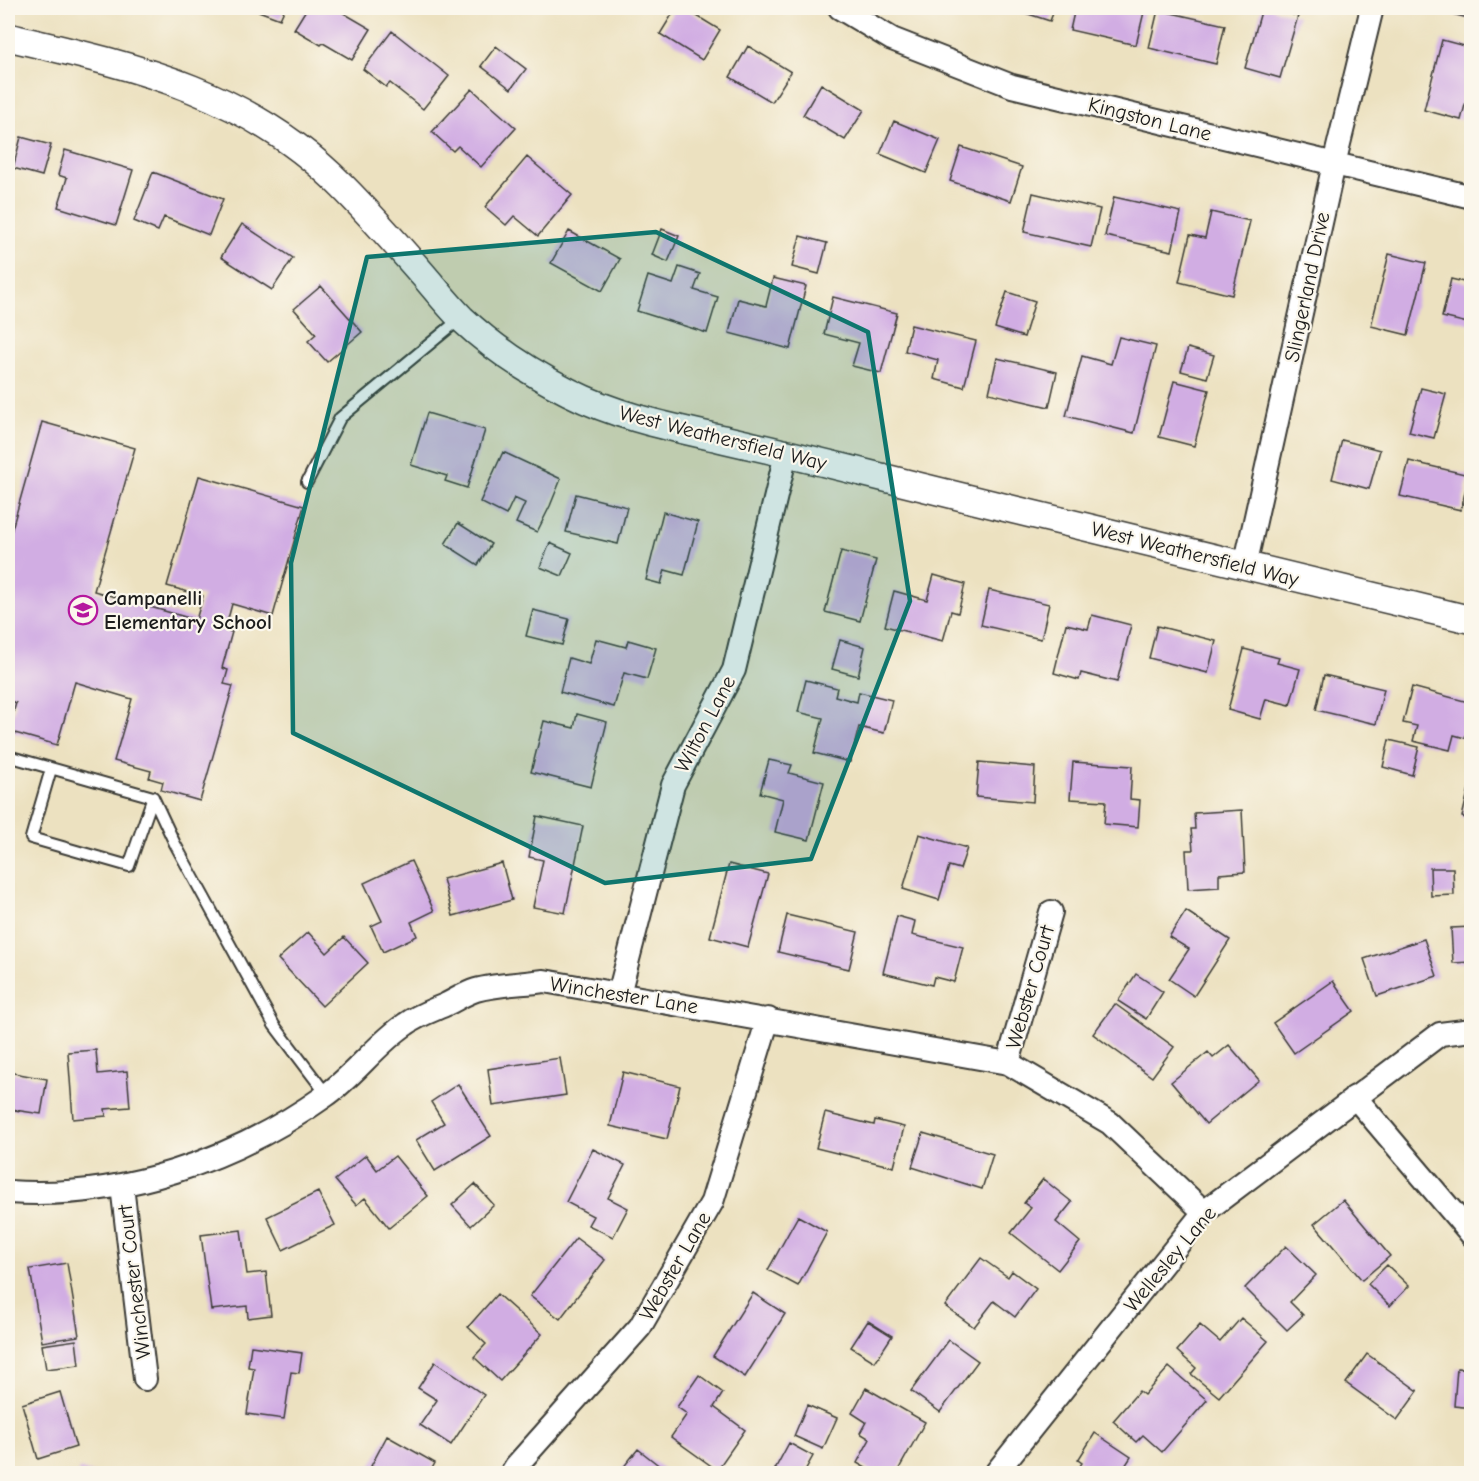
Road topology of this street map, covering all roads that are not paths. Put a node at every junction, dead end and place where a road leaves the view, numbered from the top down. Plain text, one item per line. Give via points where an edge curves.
1 (840, 8) edge
2 (1372, 8) edge
3 (8, 37) edge
4 (1334, 164) junction
5 (1472, 197) edge
6 (461, 318) junction
7 (786, 454) junction
8 (307, 482) dead end
9 (1245, 566) junction
10 (1472, 620) edge
11 (8, 756) edge
12 (51, 769) junction
13 (153, 797) junction
14 (1051, 912) dead end
15 (619, 994) junction
16 (768, 1019) junction
17 (1472, 1030) edge
18 (1008, 1063) junction
19 (327, 1095) junction
20 (1355, 1096) junction
21 (122, 1186) junction
22 (8, 1192) edge
23 (1204, 1212) junction
24 (1472, 1235) edge
25 (146, 1379) dead end
26 (511, 1473) edge
27 (995, 1473) edge

1 - 4 street, Kingston Lane via 892,39 1012,86
2 - 4 street, Slingerland Drive
3 - 6 street, West Weathersfield Way via 170,79 228,105 274,132 341,185
4 - 5 street, Kingston Lane
4 - 9 street, Slingerland Drive
6 - 7 street, West Weathersfield Way via 536,375 605,408 643,421
6 - 8 lane via 340,418
7 - 9 street, West Weathersfield Way
7 - 15 street, Wilton Lane via 734,670 673,785
9 - 10 street, West Weathersfield Way
11 - 12 lane
12 - 13 lane
12 - 13 lane via 32,838 129,866
13 - 19 lane via 274,1025
14 - 18 street, Webster Court
15 - 16 street, Winchester Lane
15 - 19 street, Winchester Lane via 544,981 476,990 407,1023
16 - 18 street, Winchester Lane
16 - 26 street, Webster Lane via 712,1202 640,1327
17 - 20 street, Wellesley Lane via 1440,1034
18 - 23 street, Winchester Lane via 1110,1123
19 - 21 street, Winchester Lane via 288,1121 225,1152
20 - 23 street, Wellesley Lane
20 - 24 street
21 - 22 street, Winchester Lane
21 - 25 street, Winchester Court
23 - 27 street, Wellesley Lane

